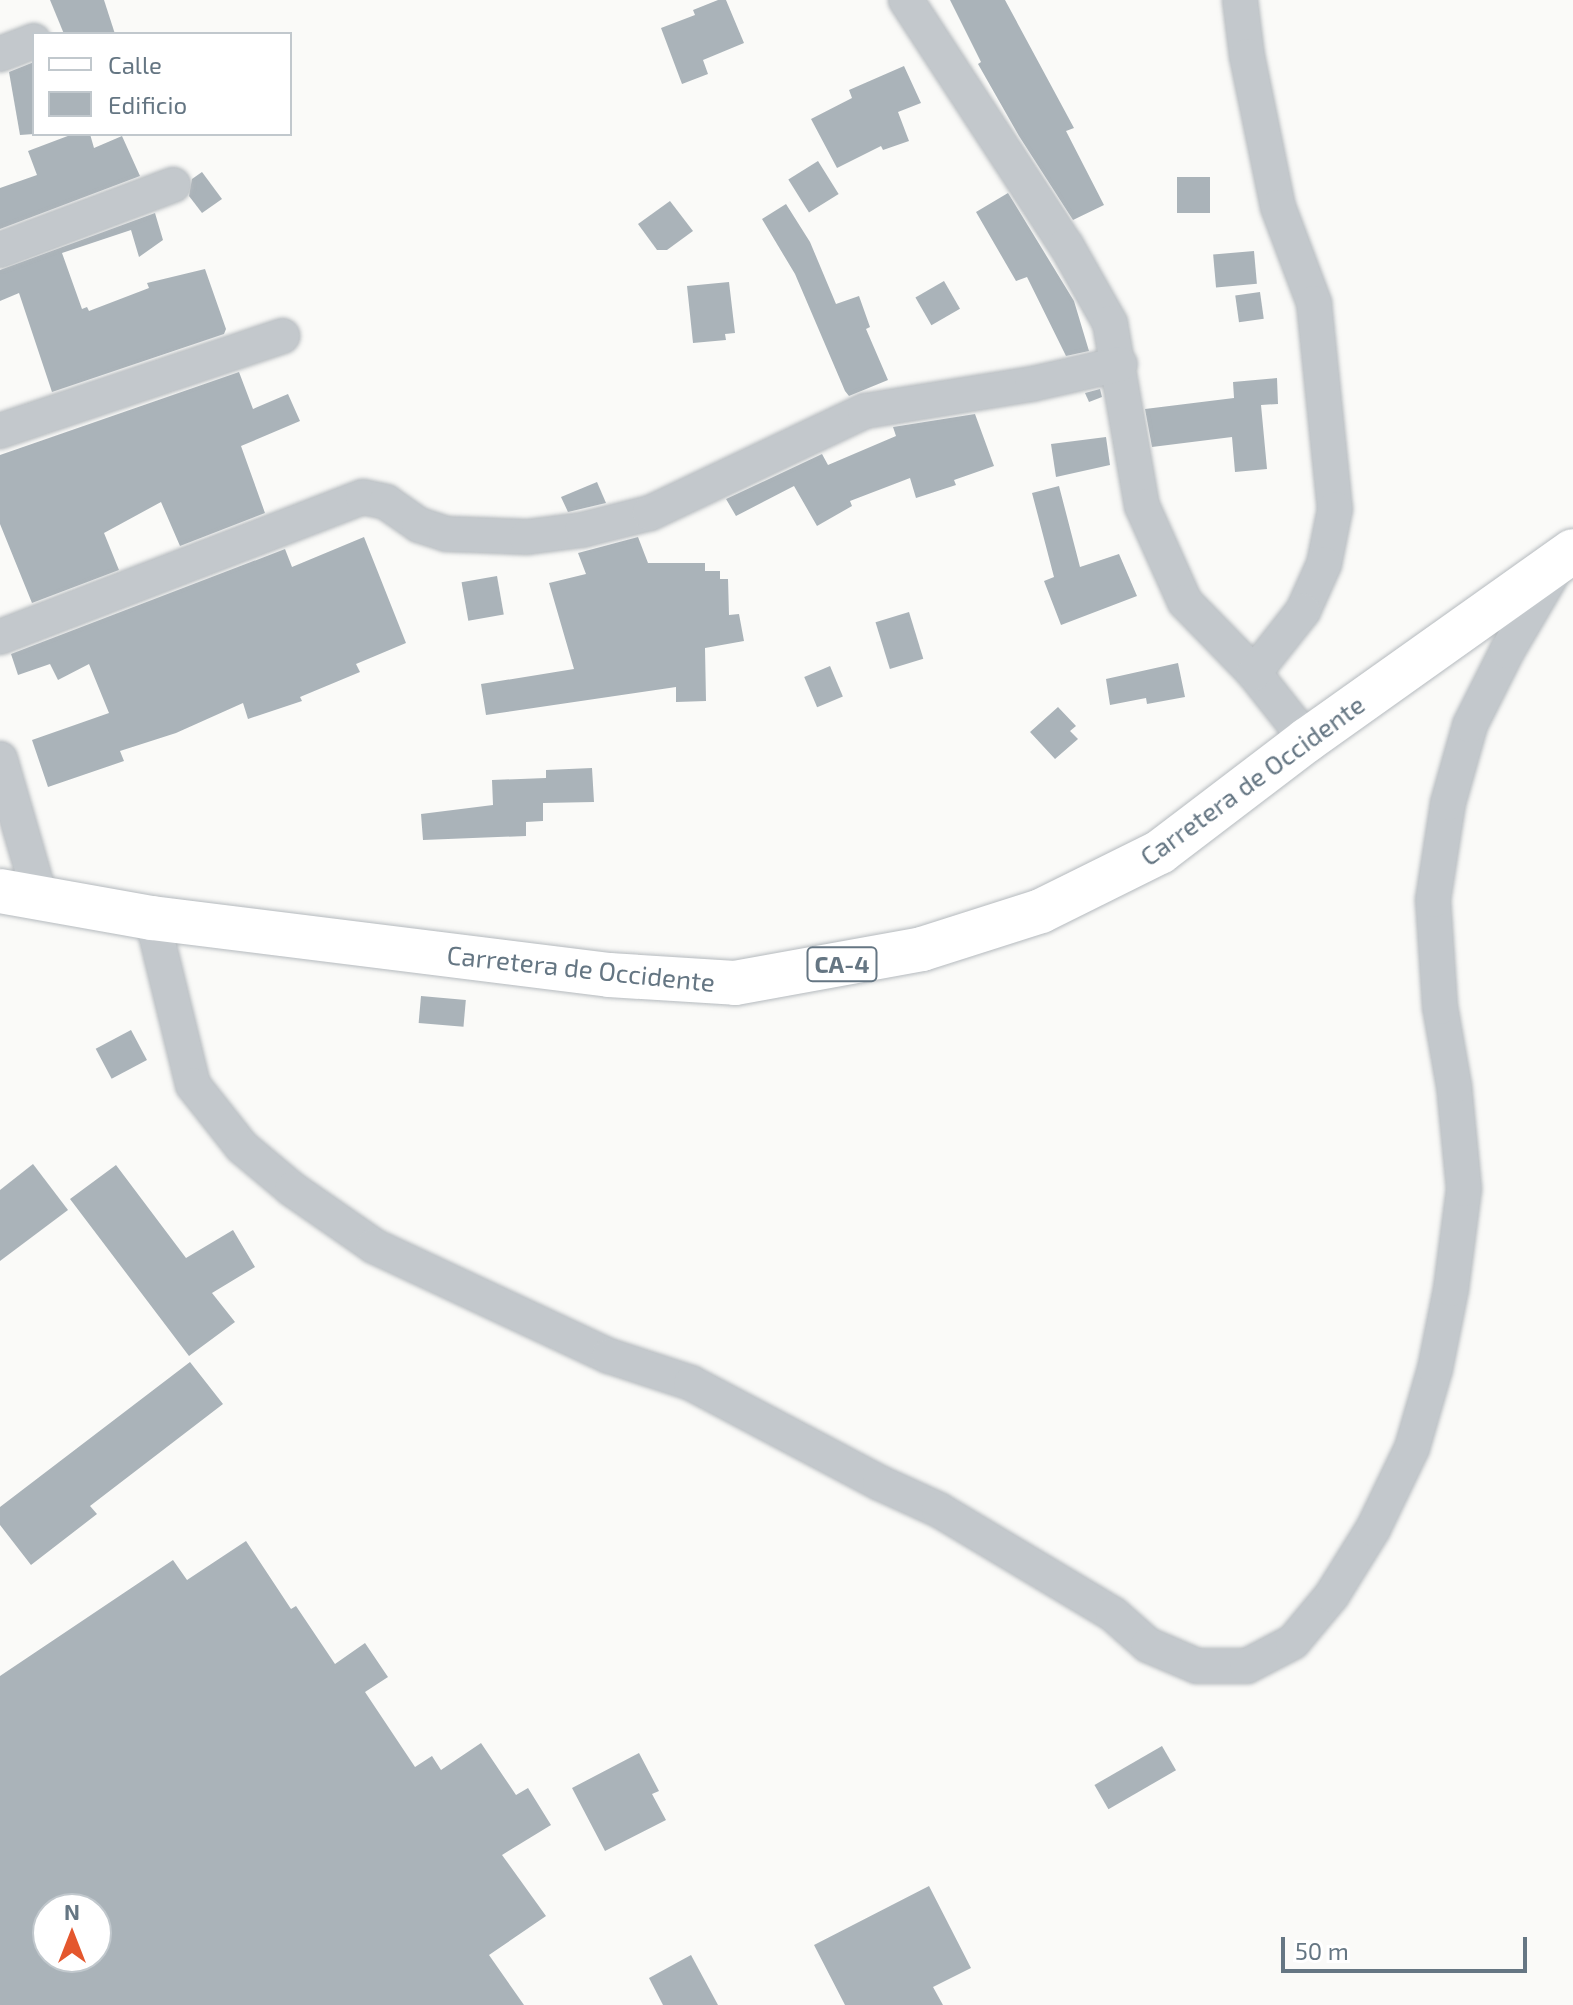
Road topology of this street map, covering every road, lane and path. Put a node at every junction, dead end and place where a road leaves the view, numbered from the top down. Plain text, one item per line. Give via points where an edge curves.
1 (906, 0) edge
2 (1240, 0) edge
3 (32, 42) edge
4 (0, 54) edge
5 (173, 185) dead end
6 (0, 250) edge
7 (282, 336) dead end
8 (1120, 364) junction
9 (0, 431) edge
10 (1566, 556) edge
11 (0, 637) edge
12 (1254, 673) junction
13 (1307, 740) junction
14 (0, 759) edge
15 (20, 894) edge
16 (152, 918) junction

1 - 8 street via 1066,245 1110,323
2 - 12 street via 1278,207 1314,303 1335,509 1324,564 1303,611
3 - 4 street
5 - 6 street
7 - 9 street
8 - 11 street via 865,411 650,513 582,530 527,537 446,534 419,525 386,502 363,497
8 - 12 street via 1142,506 1185,602
10 - 13 main road, Carretera de Occidente / CA-4
10 - 16 street via 1507,651 1470,725 1445,817 1433,900 1440,1007 1464,1189 1435,1369 1412,1448 1373,1529 1332,1595 1293,1642 1247,1666 1197,1666 1148,1645 1113,1614 939,1510 691,1383 609,1356 374,1246 242,1147 193,1085
12 - 13 street
13 - 16 main road, Carretera de Occidente / CA-4 via 1160,852 1041,911 922,949 735,983 609,975
14 - 15 street
15 - 16 main road, Carretera de Occidente / CA-4

